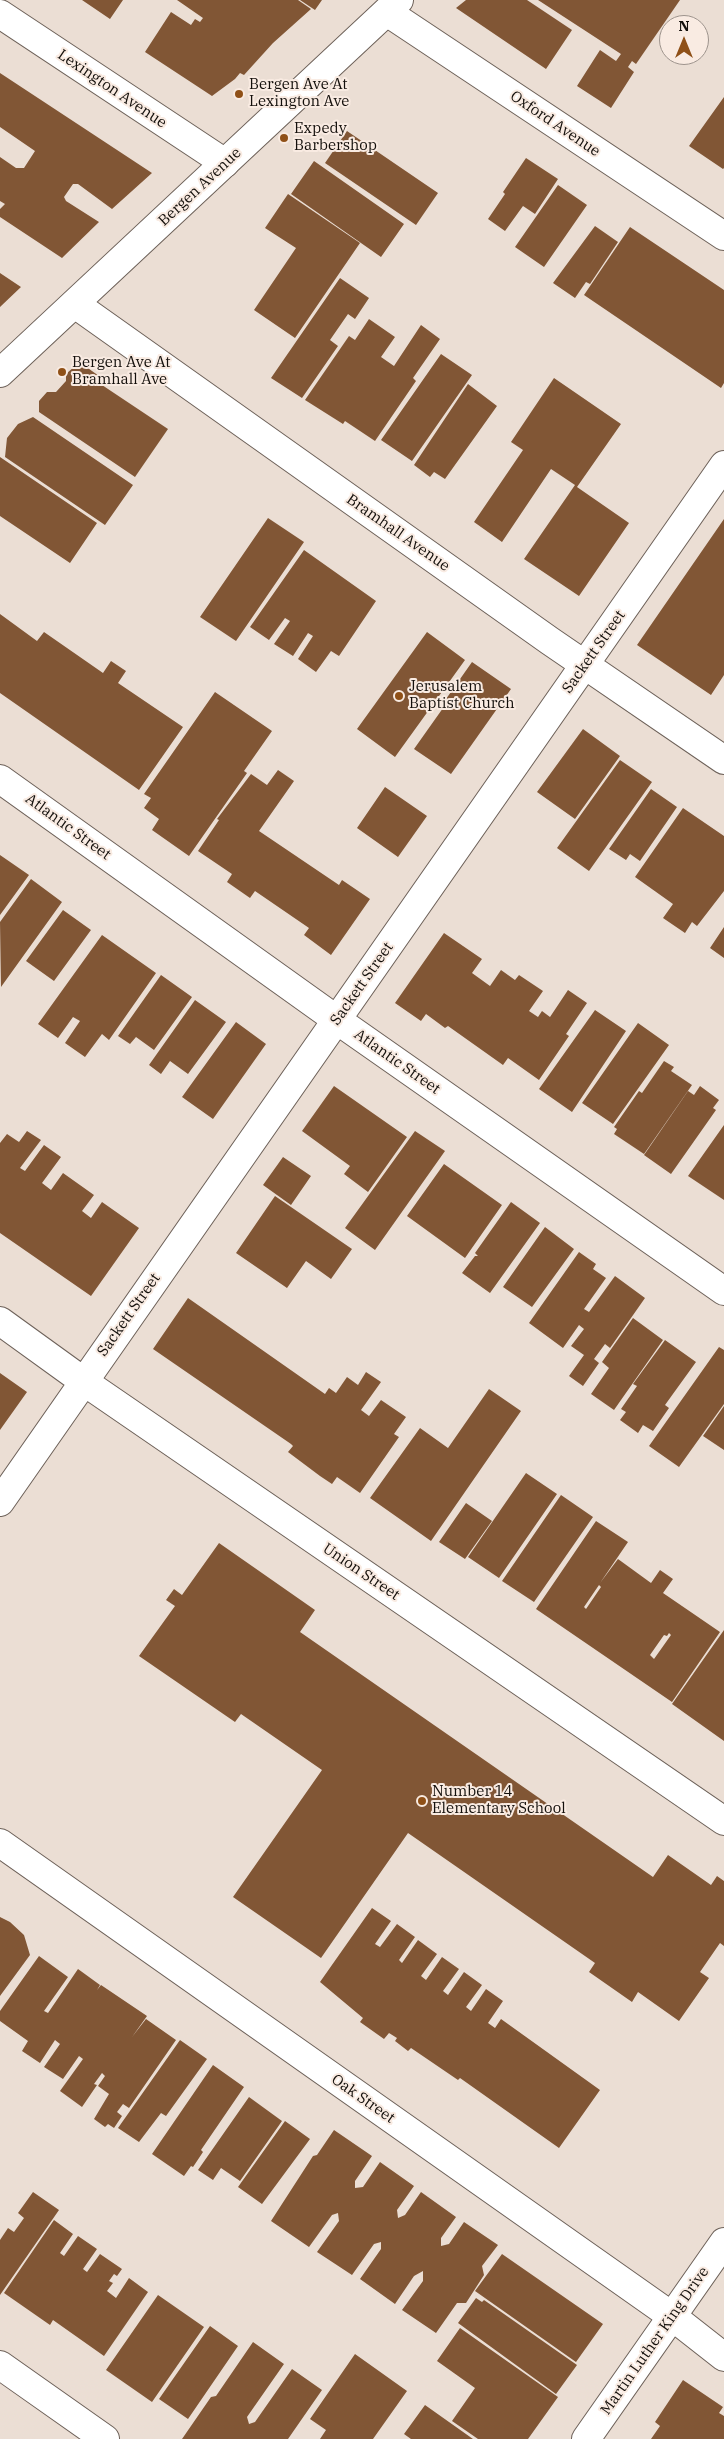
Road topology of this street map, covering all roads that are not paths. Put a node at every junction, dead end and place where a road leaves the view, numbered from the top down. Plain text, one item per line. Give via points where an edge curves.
1 (393, 6) edge
2 (0, 14) edge
3 (225, 163) junction
4 (724, 236) edge
5 (75, 304) junction
6 (0, 373) edge
7 (724, 465) edge
8 (584, 665) junction
9 (724, 760) edge
10 (0, 779) edge
11 (337, 1020) junction
12 (724, 1290) edge
13 (0, 1321) edge
14 (83, 1381) junction
15 (0, 1502) edge
16 (724, 1821) edge
17 (0, 1844) edge
18 (724, 2242) edge
19 (673, 2317) junction
20 (724, 2357) edge
21 (0, 2365) edge
22 (106, 2439) edge
23 (586, 2439) edge

1 - 3 street, Bergen Avenue
1 - 4 street, Oxford Avenue
2 - 3 street, Lexington Avenue
3 - 5 street, Bergen Avenue
5 - 6 street, Bergen Avenue
5 - 8 street, Bramhall Avenue
7 - 8 street, Sackett Street
8 - 9 street, Bramhall Avenue
8 - 11 street, Sackett Street
10 - 11 street, Atlantic Street
11 - 12 street, Atlantic Street
11 - 14 street, Sackett Street
13 - 14 street, Union Street
14 - 15 street, Sackett Street
14 - 16 street, Union Street
17 - 19 street, Oak Street
18 - 19 street, Martin Luther King Drive
19 - 20 street, Oak Street
19 - 23 street, Martin Luther King Drive
21 - 22 street

